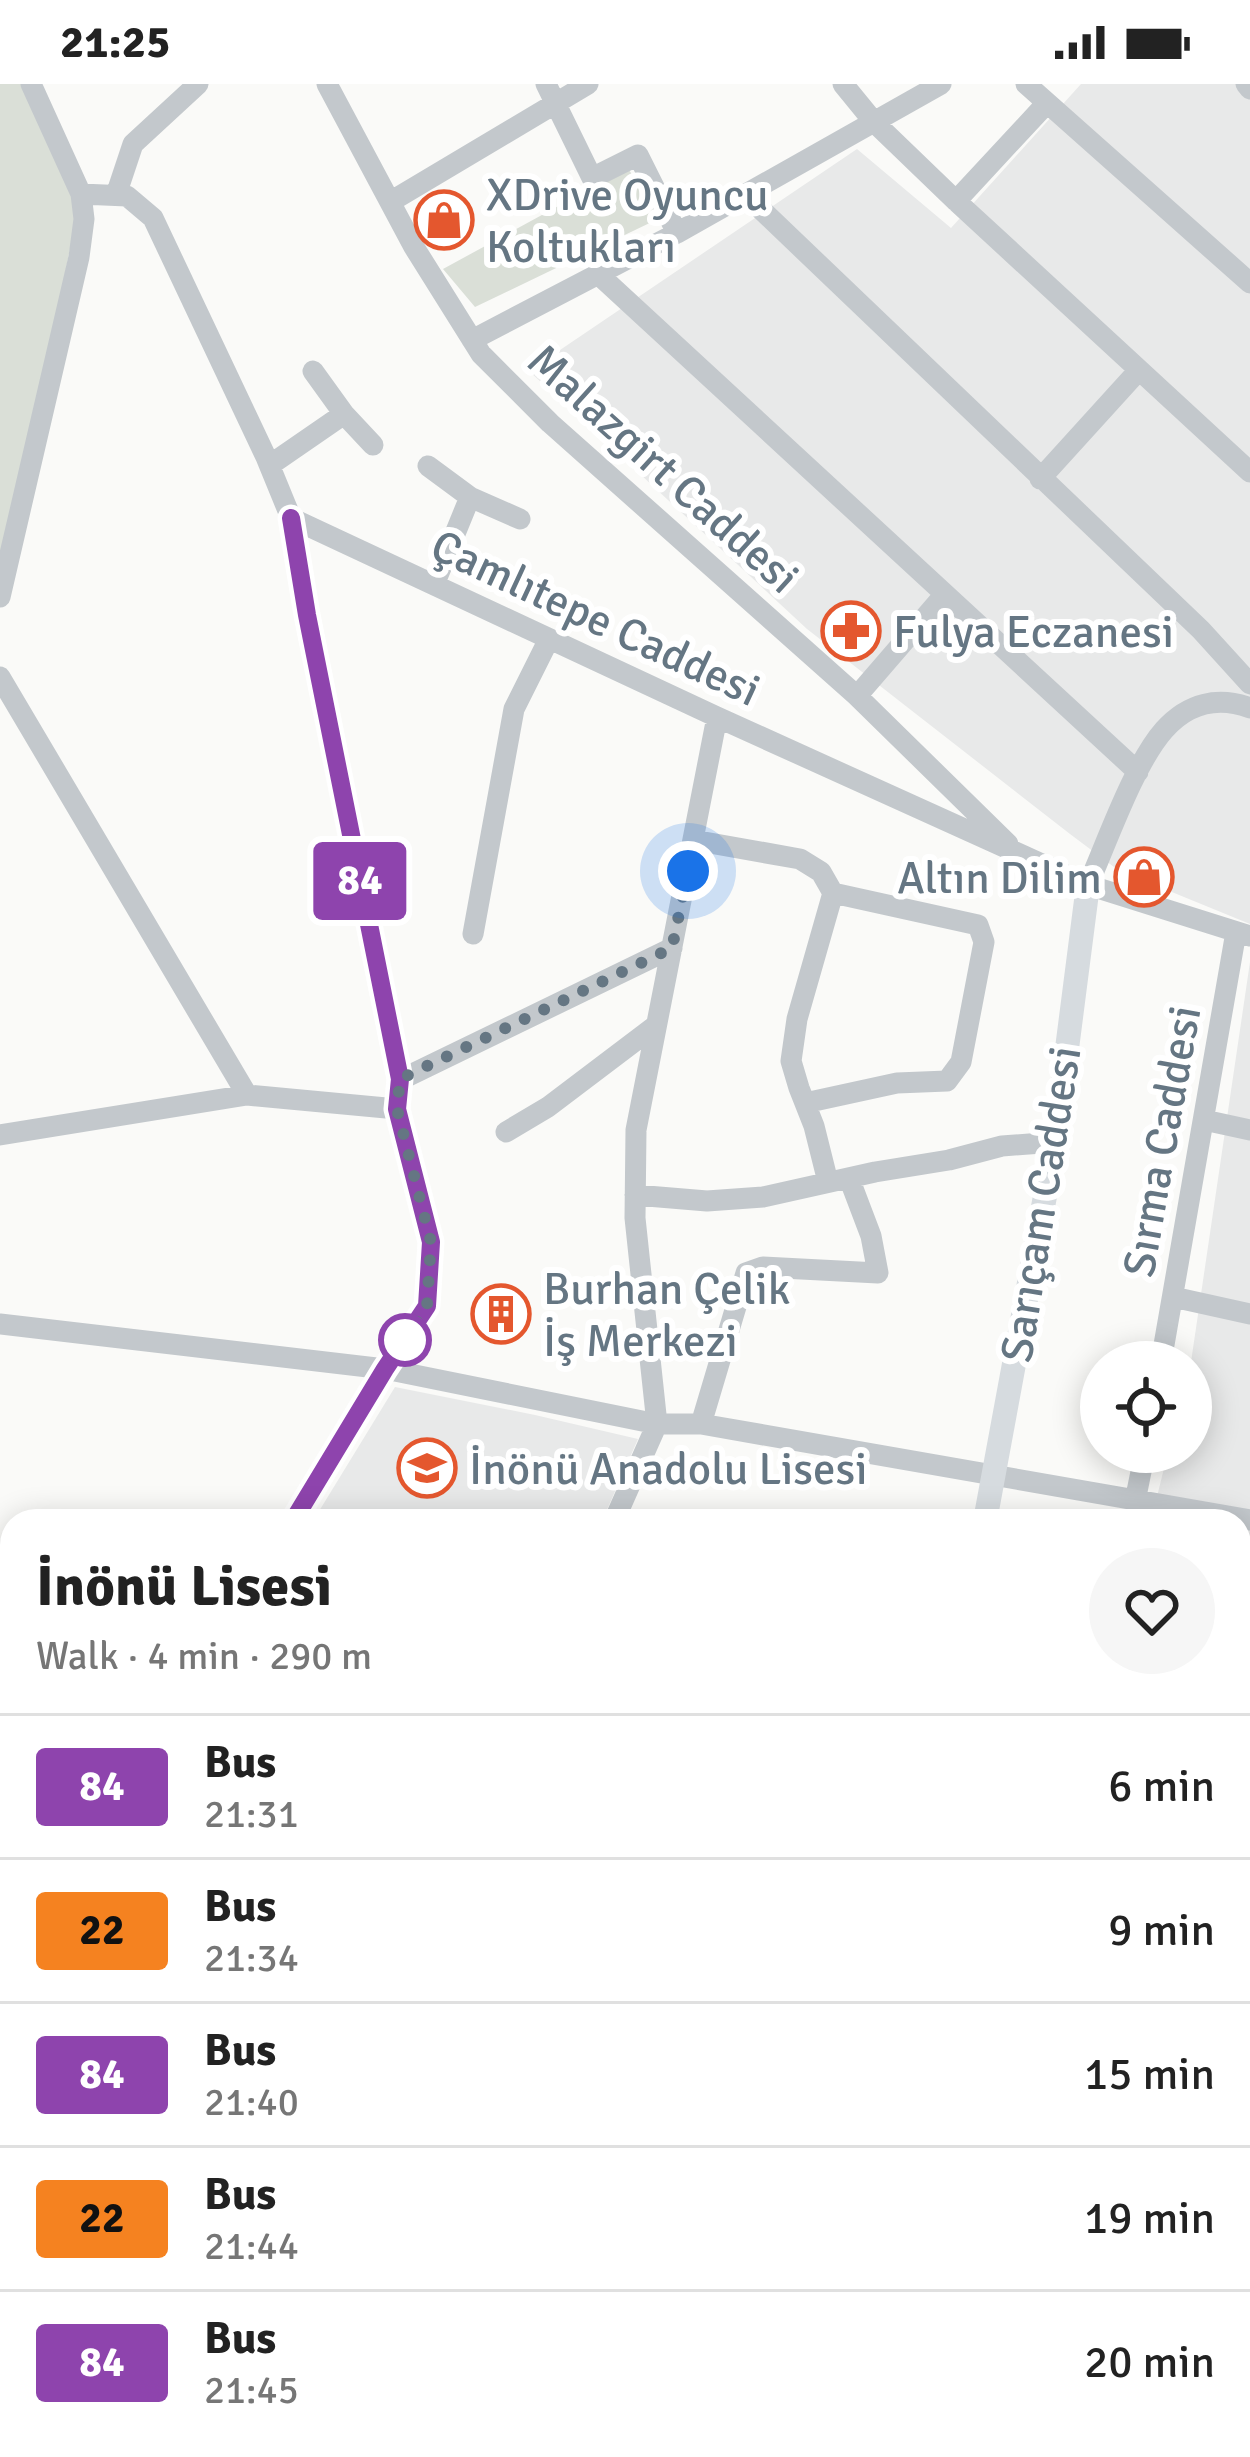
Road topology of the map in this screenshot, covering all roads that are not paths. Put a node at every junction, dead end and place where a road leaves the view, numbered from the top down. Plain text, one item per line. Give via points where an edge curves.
1 (198, 84) edge
2 (327, 84) edge
3 (588, 84) edge
4 (843, 84) edge
5 (941, 84) edge
6 (33, 85) edge
7 (1036, 91) edge
8 (550, 94) edge
9 (874, 122) junction
10 (81, 194) junction
11 (116, 195) junction
12 (746, 195) junction
13 (956, 201) junction
14 (390, 202) junction
15 (677, 233) junction
16 (598, 274) junction
17 (1250, 283) edge
18 (472, 340) junction
19 (313, 370) dead end
20 (1139, 370) junction
21 (344, 414) junction
22 (373, 445) dead end
23 (270, 465) junction
24 (428, 466) dead end
25 (1250, 472) edge
26 (1040, 479) junction
27 (470, 497) junction
28 (291, 518) junction
29 (520, 519) dead end
30 (434, 585) junction
31 (945, 594) junction
32 (0, 597) edge
33 (549, 638) junction
34 (0, 677) edge
35 (1249, 682) edge
36 (857, 696) junction
37 (1250, 708) edge
38 (717, 717) junction
39 (1138, 772) junction
40 (694, 840) junction
41 (1019, 855) junction
42 (1088, 885) junction
43 (832, 893) junction
44 (473, 934) dead end
45 (1243, 934) edge
46 (672, 948) junction
47 (655, 1026) junction
48 (400, 1079) junction
49 (247, 1095) junction
50 (805, 1103) junction
51 (397, 1109) junction
52 (1204, 1120) junction
53 (1250, 1130) edge
54 (506, 1132) dead end
55 (0, 1135) edge
56 (1054, 1142) junction
57 (838, 1180) junction
58 (635, 1195) junction
59 (1173, 1297) junction
60 (1250, 1314) edge
61 (0, 1324) edge
62 (1165, 1341) edge
63 (385, 1369) junction
64 (657, 1424) junction
65 (701, 1424) junction
66 (1140, 1473) edge
67 (994, 1477) junction
68 (300, 1509) edge
69 (619, 1509) edge
70 (987, 1509) edge
71 (1129, 1509) edge
72 (1133, 1509) edge

1 - 11 street via 133,144
2 - 14 street, Malazgirt Caddesi
3 - 8 street
4 - 9 street
5 - 9 street
6 - 10 street
7 - 13 street
7 - 17 street
8 - 14 street
8 - 15 street via 592,178 638,155
9 - 12 street
9 - 13 street
10 - 11 street
10 - 32 street via 79,257
11 - 23 street via 153,218
12 - 15 street
12 - 26 street
13 - 20 street
14 - 18 street, Malazgirt Caddesi
15 - 16 street
16 - 18 street
16 - 31 street
18 - 36 street, Malazgirt Caddesi via 550,423
19 - 21 street
20 - 25 street
20 - 26 street
21 - 22 street
21 - 23 street
23 - 28 street
24 - 27 street
26 - 35 street
27 - 29 street
27 - 30 street
28 - 30 street, Çamlıtepe Caddesi
28 - 48 street
30 - 33 street, Çamlıtepe Caddesi
31 - 36 street
31 - 39 street
33 - 38 street, Çamlıtepe Caddesi
33 - 44 street via 514,709
34 - 49 street
36 - 41 street, Malazgirt Caddesi
37 - 39 street via 1228,700 1197,705 1165,729
38 - 40 street
38 - 41 street, Çamlıtepe Caddesi
39 - 42 street
40 - 43 street via 800,859 821,872
40 - 46 street
41 - 42 street, Çamlıtepe Caddesi
42 - 45 street, Çamlıtepe Caddesi
42 - 56 main road, Sarıçam Caddesi
43 - 50 street via 791,1060
43 - 50 street via 978,926 984,942 961,1062 947,1081
45 - 52 street, Sırma Caddesi
46 - 47 street
46 - 48 street
47 - 54 street
47 - 58 street via 636,1130
48 - 51 street
49 - 51 street
49 - 55 street
50 - 57 street
51 - 63 street via 431,1242 427,1306
52 - 53 street
52 - 59 street, Sırma Caddesi
56 - 57 street
56 - 67 main road, Sarıçam Caddesi
57 - 58 street via 707,1202
57 - 65 street via 871,1236 878,1273 746,1273
58 - 64 street
59 - 60 street
59 - 62 street, Sırma Caddesi
61 - 63 street
63 - 64 street
63 - 68 street
64 - 65 street
64 - 69 street
65 - 67 street
66 - 72 street
67 - 70 main road, Sarıçam Caddesi
67 - 71 street

